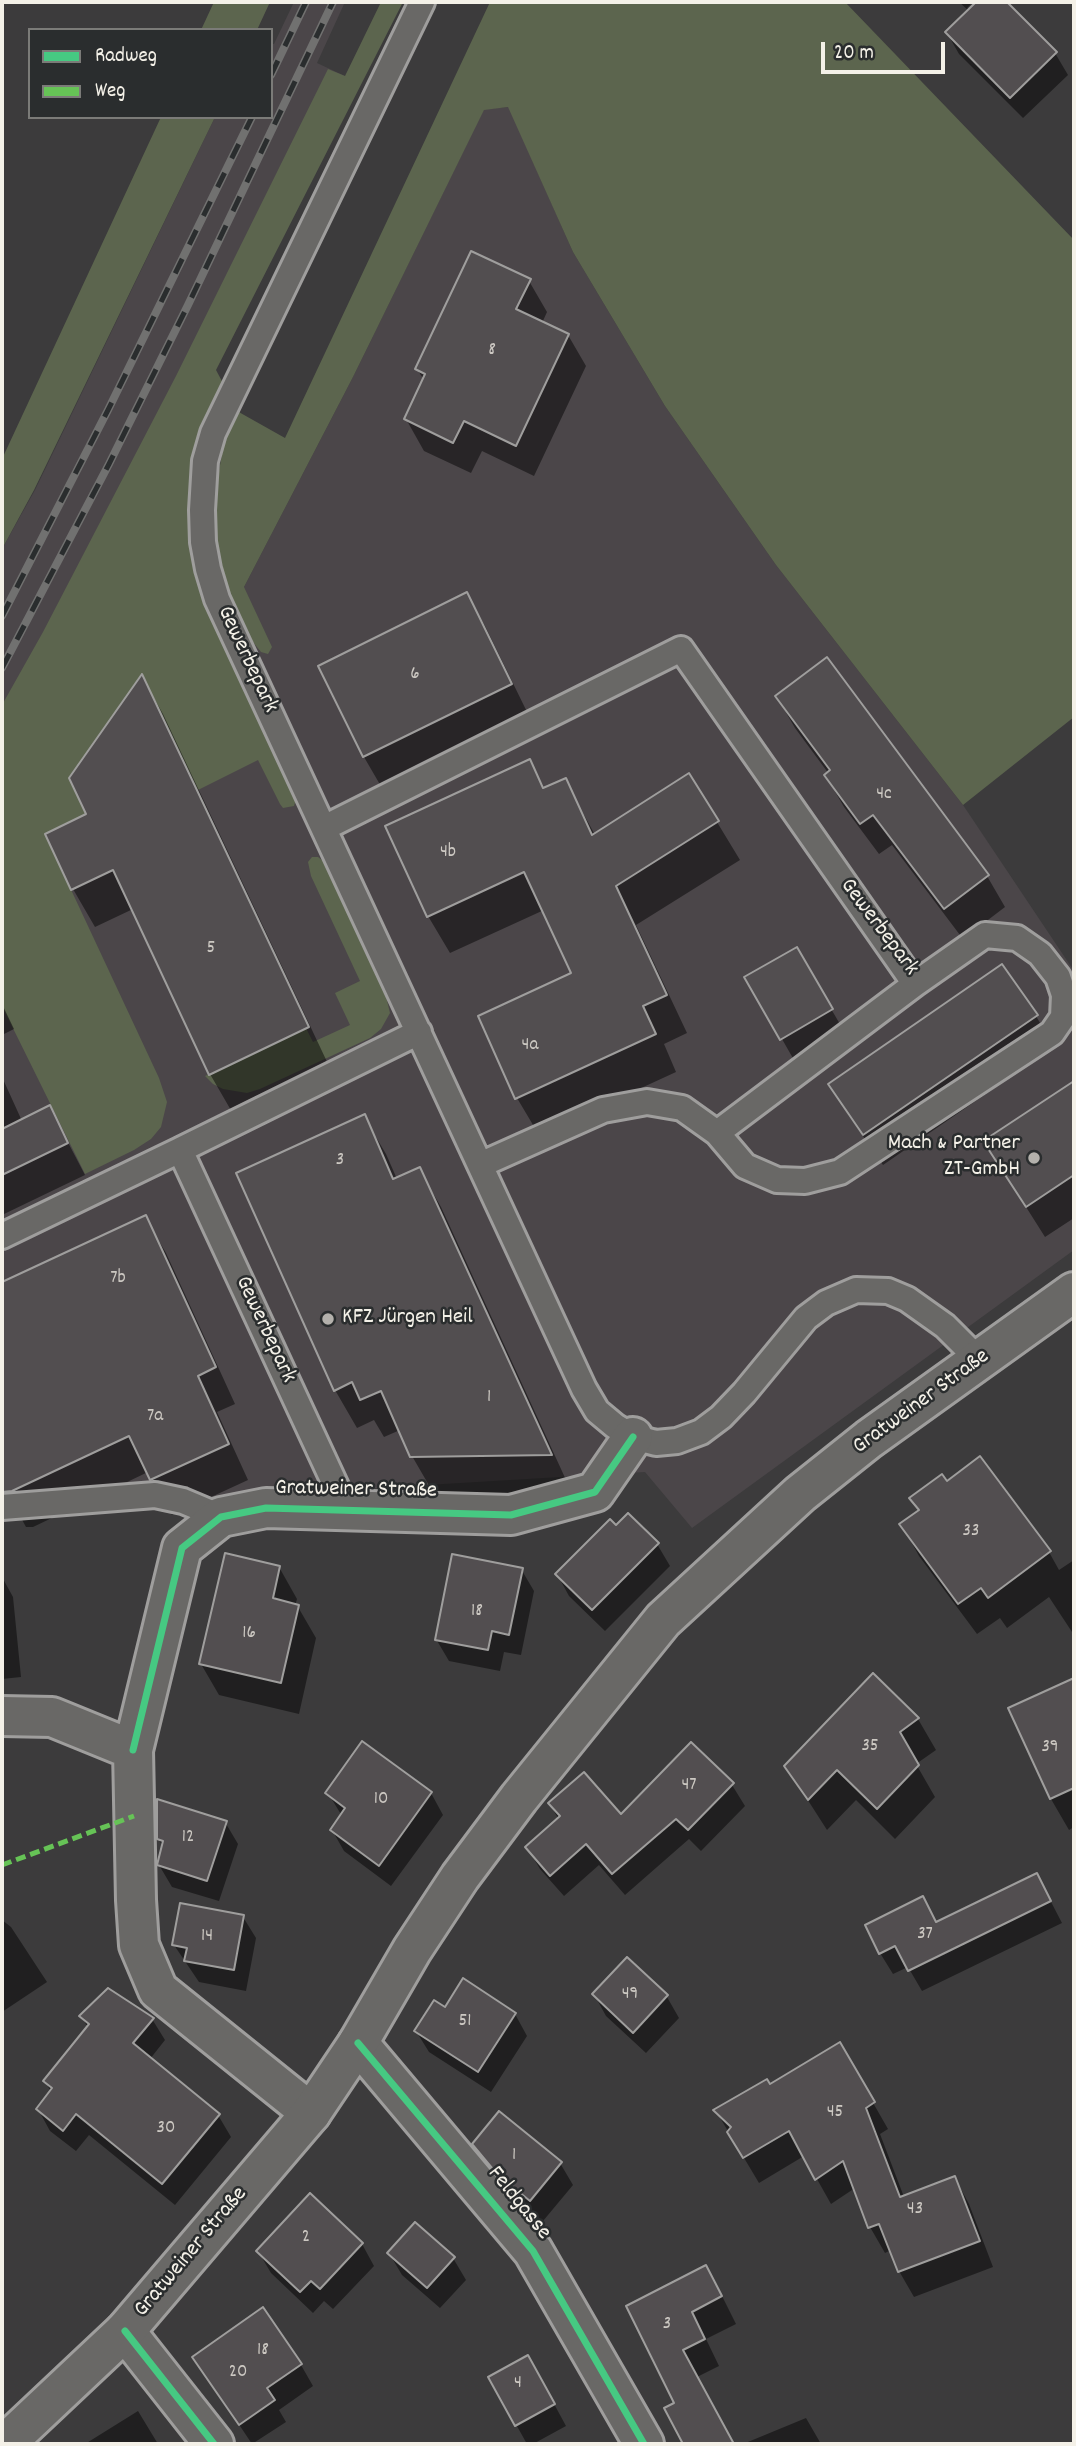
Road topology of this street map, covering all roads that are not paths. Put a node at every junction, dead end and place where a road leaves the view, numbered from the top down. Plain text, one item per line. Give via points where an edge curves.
1 (422, 2) edge
2 (324, 828) junction
3 (915, 984) junction
4 (419, 1032) junction
5 (717, 1133) junction
6 (180, 1150) junction
7 (480, 1165) junction
8 (2, 1236) edge
9 (1074, 1292) edge
10 (980, 1361) junction
11 (634, 1437) junction
12 (2, 1507) edge
13 (347, 1510) junction
14 (221, 1517) junction
15 (2, 1716) edge
16 (133, 1749) junction
17 (358, 2043) junction
18 (311, 2113) junction
19 (125, 2331) junction
20 (5, 2444) edge
21 (214, 2444) edge
22 (644, 2444) edge

1 - 2 lane, Gewerbepark via 214,433 205,461 204,542 217,599
2 - 3 lane, Gewerbepark via 681,649
2 - 4 lane, Gewerbepark
3 - 5 lane
3 - 5 lane, Gewerbepark via 985,935 1017,938 1040,954 1058,977 1064,995 1063,1017 1052,1034 840,1171 805,1181 777,1180 745,1166
4 - 6 lane
4 - 7 lane, Gewerbepark
5 - 7 lane, Gewerbepark via 682,1108 647,1102 603,1110
6 - 8 lane
6 - 13 lane, Gewerbepark
7 - 11 lane, Gewerbepark via 584,1389 597,1411
9 - 10 street, Gratweiner Straße
10 - 11 lane, Gewerbepark via 945,1326 907,1299 888,1291 856,1290 806,1318 744,1393 701,1432 656,1443
10 - 17 street, Gratweiner Straße via 800,1494 663,1620 460,1877
11 - 13 street, Gratweiner Straße via 595,1492 511,1515
12 - 14 lane via 155,1494
13 - 14 street, Gratweiner Straße via 266,1508
14 - 16 street, Gratweiner Straße via 182,1548
15 - 16 street via 52,1717
16 - 18 street, Gratweiner Straße via 139,1945 158,1990
17 - 18 street, Gratweiner Straße
17 - 22 street, Feldgasse via 533,2251
18 - 19 street, Gratweiner Straße
19 - 20 street, Gratweiner Straße
19 - 21 street

